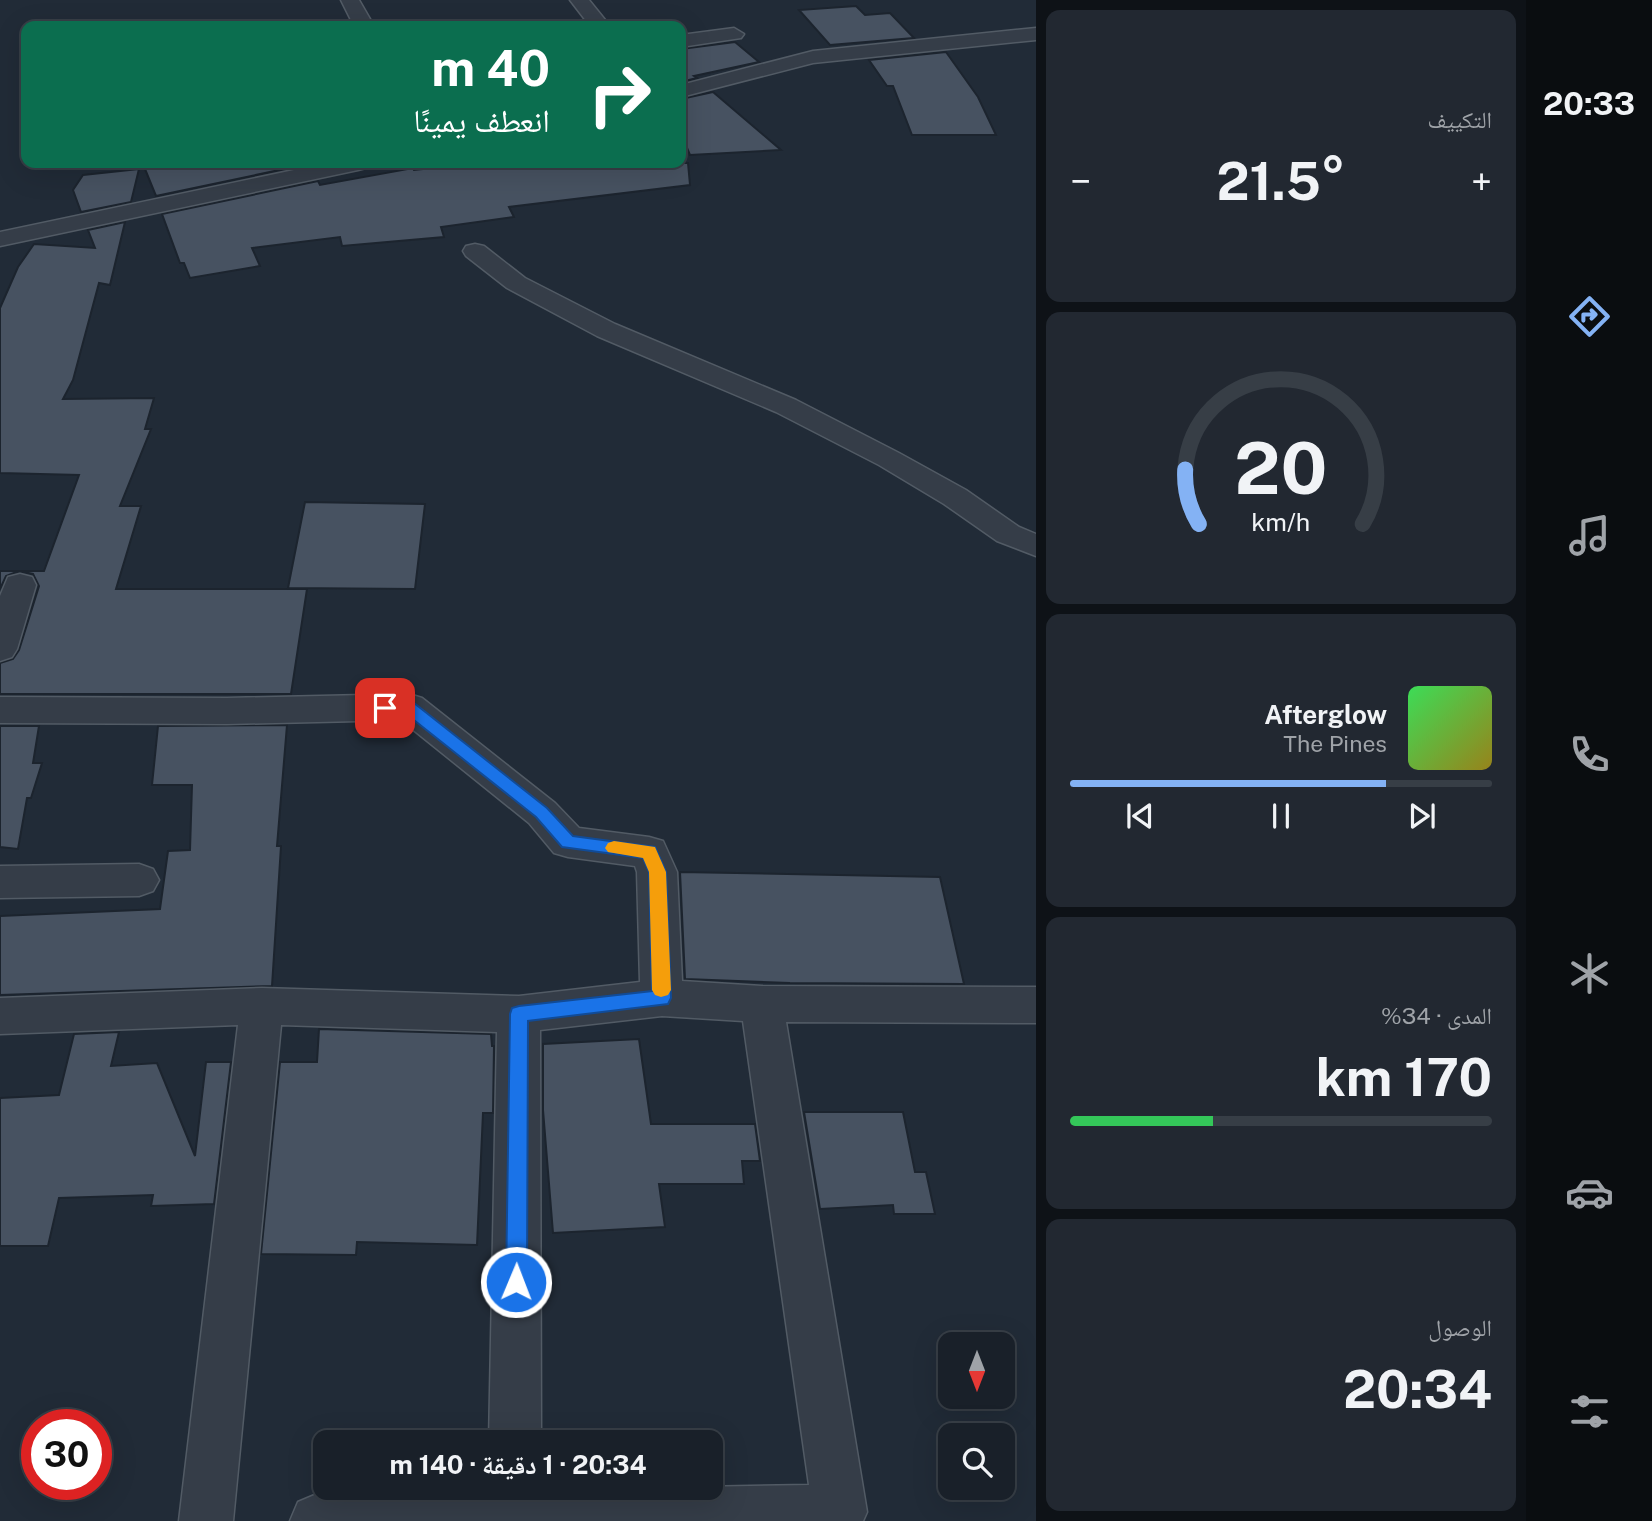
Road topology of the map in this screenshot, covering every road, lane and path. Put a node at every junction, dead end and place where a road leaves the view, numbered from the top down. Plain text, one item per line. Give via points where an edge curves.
1 (350, 0) edge
2 (579, 0) edge
3 (361, 21) edge
4 (596, 21) edge
5 (734, 34) dead end
6 (1036, 34) edge
7 (686, 40) edge
8 (686, 90) edge
9 (336, 168) edge
10 (2, 243) edge
11 (475, 251) dead end
12 (1036, 546) edge
13 (20, 585) dead end
14 (0, 649) edge
15 (0, 710) edge
16 (139, 880) dead end
17 (0, 882) edge
18 (662, 998) junction
19 (762, 1004) junction
20 (1036, 1005) edge
21 (262, 1006) junction
22 (519, 1014) junction
23 (0, 1016) edge
24 (515, 1430) edge
25 (514, 1502) edge
26 (206, 1521) edge
27 (317, 1521) edge

1 - 3 street
2 - 4 street
5 - 7 street
6 - 8 street via 813,57
9 - 10 street
11 - 12 street via 516,283 606,330 786,406 888,458 1008,534
13 - 14 street
15 - 18 street via 409,707 542,813 568,842 649,852 657,872
16 - 17 street
18 - 19 street
18 - 22 street
19 - 20 street
19 - 25 street via 840,1512
21 - 22 street
21 - 23 street
21 - 26 street
22 - 24 street
25 - 27 street

